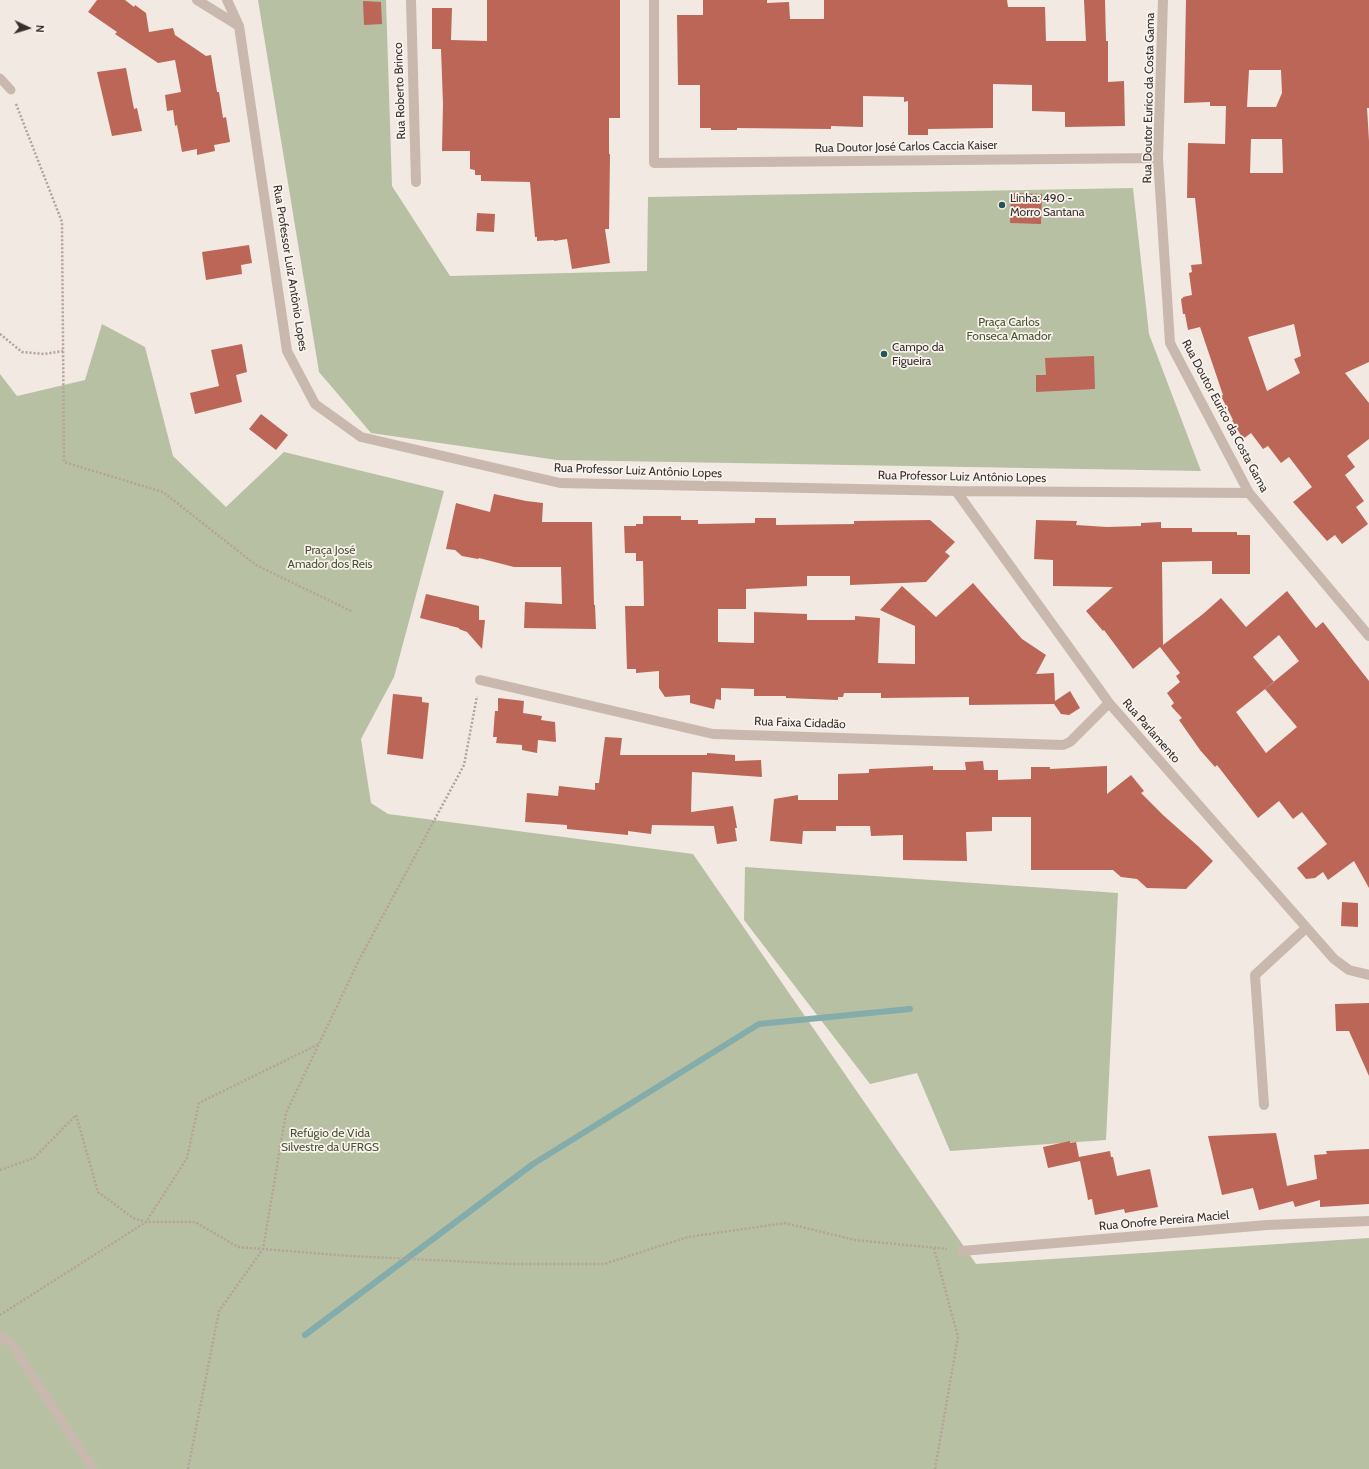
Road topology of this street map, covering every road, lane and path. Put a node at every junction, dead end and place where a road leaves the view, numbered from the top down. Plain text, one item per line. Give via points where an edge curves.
1 (197, 0) edge
2 (227, 0) edge
3 (411, 0) edge
4 (654, 0) edge
5 (1164, 0) edge
6 (239, 26) junction
7 (0, 78) edge
8 (11, 90) joint
9 (1158, 158) junction
10 (416, 182) dead end
11 (0, 334) edge
12 (63, 351) junction
13 (956, 491) junction
14 (1249, 493) junction
15 (353, 612) dead end
16 (1369, 636) edge
17 (480, 680) joint
18 (1109, 703) junction
19 (1306, 928) junction
20 (1369, 975) edge
21 (319, 1044) junction
22 (1264, 1104) dead end
23 (0, 1170) edge
24 (1369, 1221) edge
25 (146, 1222) junction
26 (934, 1248) junction
27 (263, 1249) junction
28 (962, 1251) joint
29 (0, 1315) edge
30 (0, 1337) edge
31 (93, 1469) edge
32 (188, 1469) edge
33 (936, 1469) edge

1 - 6 street
2 - 6 street, Rua Professor Luiz Antônio Lopes
3 - 10 street, Rua Roberto Brinco
4 - 9 street, Rua Doutor José Carlos Caccia Kaiser via 654,163
5 - 9 street, Rua Doutor Eurico da Costa Gama
6 - 13 street, Rua Professor Luiz Antônio Lopes via 287,351 315,404 361,437 560,484
7 - 8 lane
8 - 12 path via 62,222
9 - 14 street, Rua Doutor Eurico da Costa Gama via 1170,343
11 - 12 path via 22,352 44,354
12 - 15 path via 64,462 163,492 256,565
13 - 14 street, Rua Professor Luiz Antônio Lopes
13 - 18 street, Rua Parlamento
14 - 16 street, Rua Doutor Eurico da Costa Gama
17 - 18 street, Rua Faixa Cidadão via 713,734 1063,745 1070,742
17 - 21 path via 464,765 358,962
18 - 19 street, Rua Parlamento
19 - 20 street, Rua Parlamento via 1334,960 1349,970
19 - 22 street via 1255,975
21 - 25 path via 199,1103 188,1158
21 - 27 path via 286,1113
23 - 25 path via 34,1158 76,1115 98,1192 133,1218
24 - 28 street, Rua Onofre Pereira Maciel via 1267,1226
25 - 27 path via 196,1222 238,1247
25 - 29 path
26 - 27 path via 855,1240 785,1224 688,1236 604,1264 512,1264
26 - 28 path
26 - 33 path via 958,1337
27 - 32 path via 219,1310
30 - 31 lane via 11,1344

